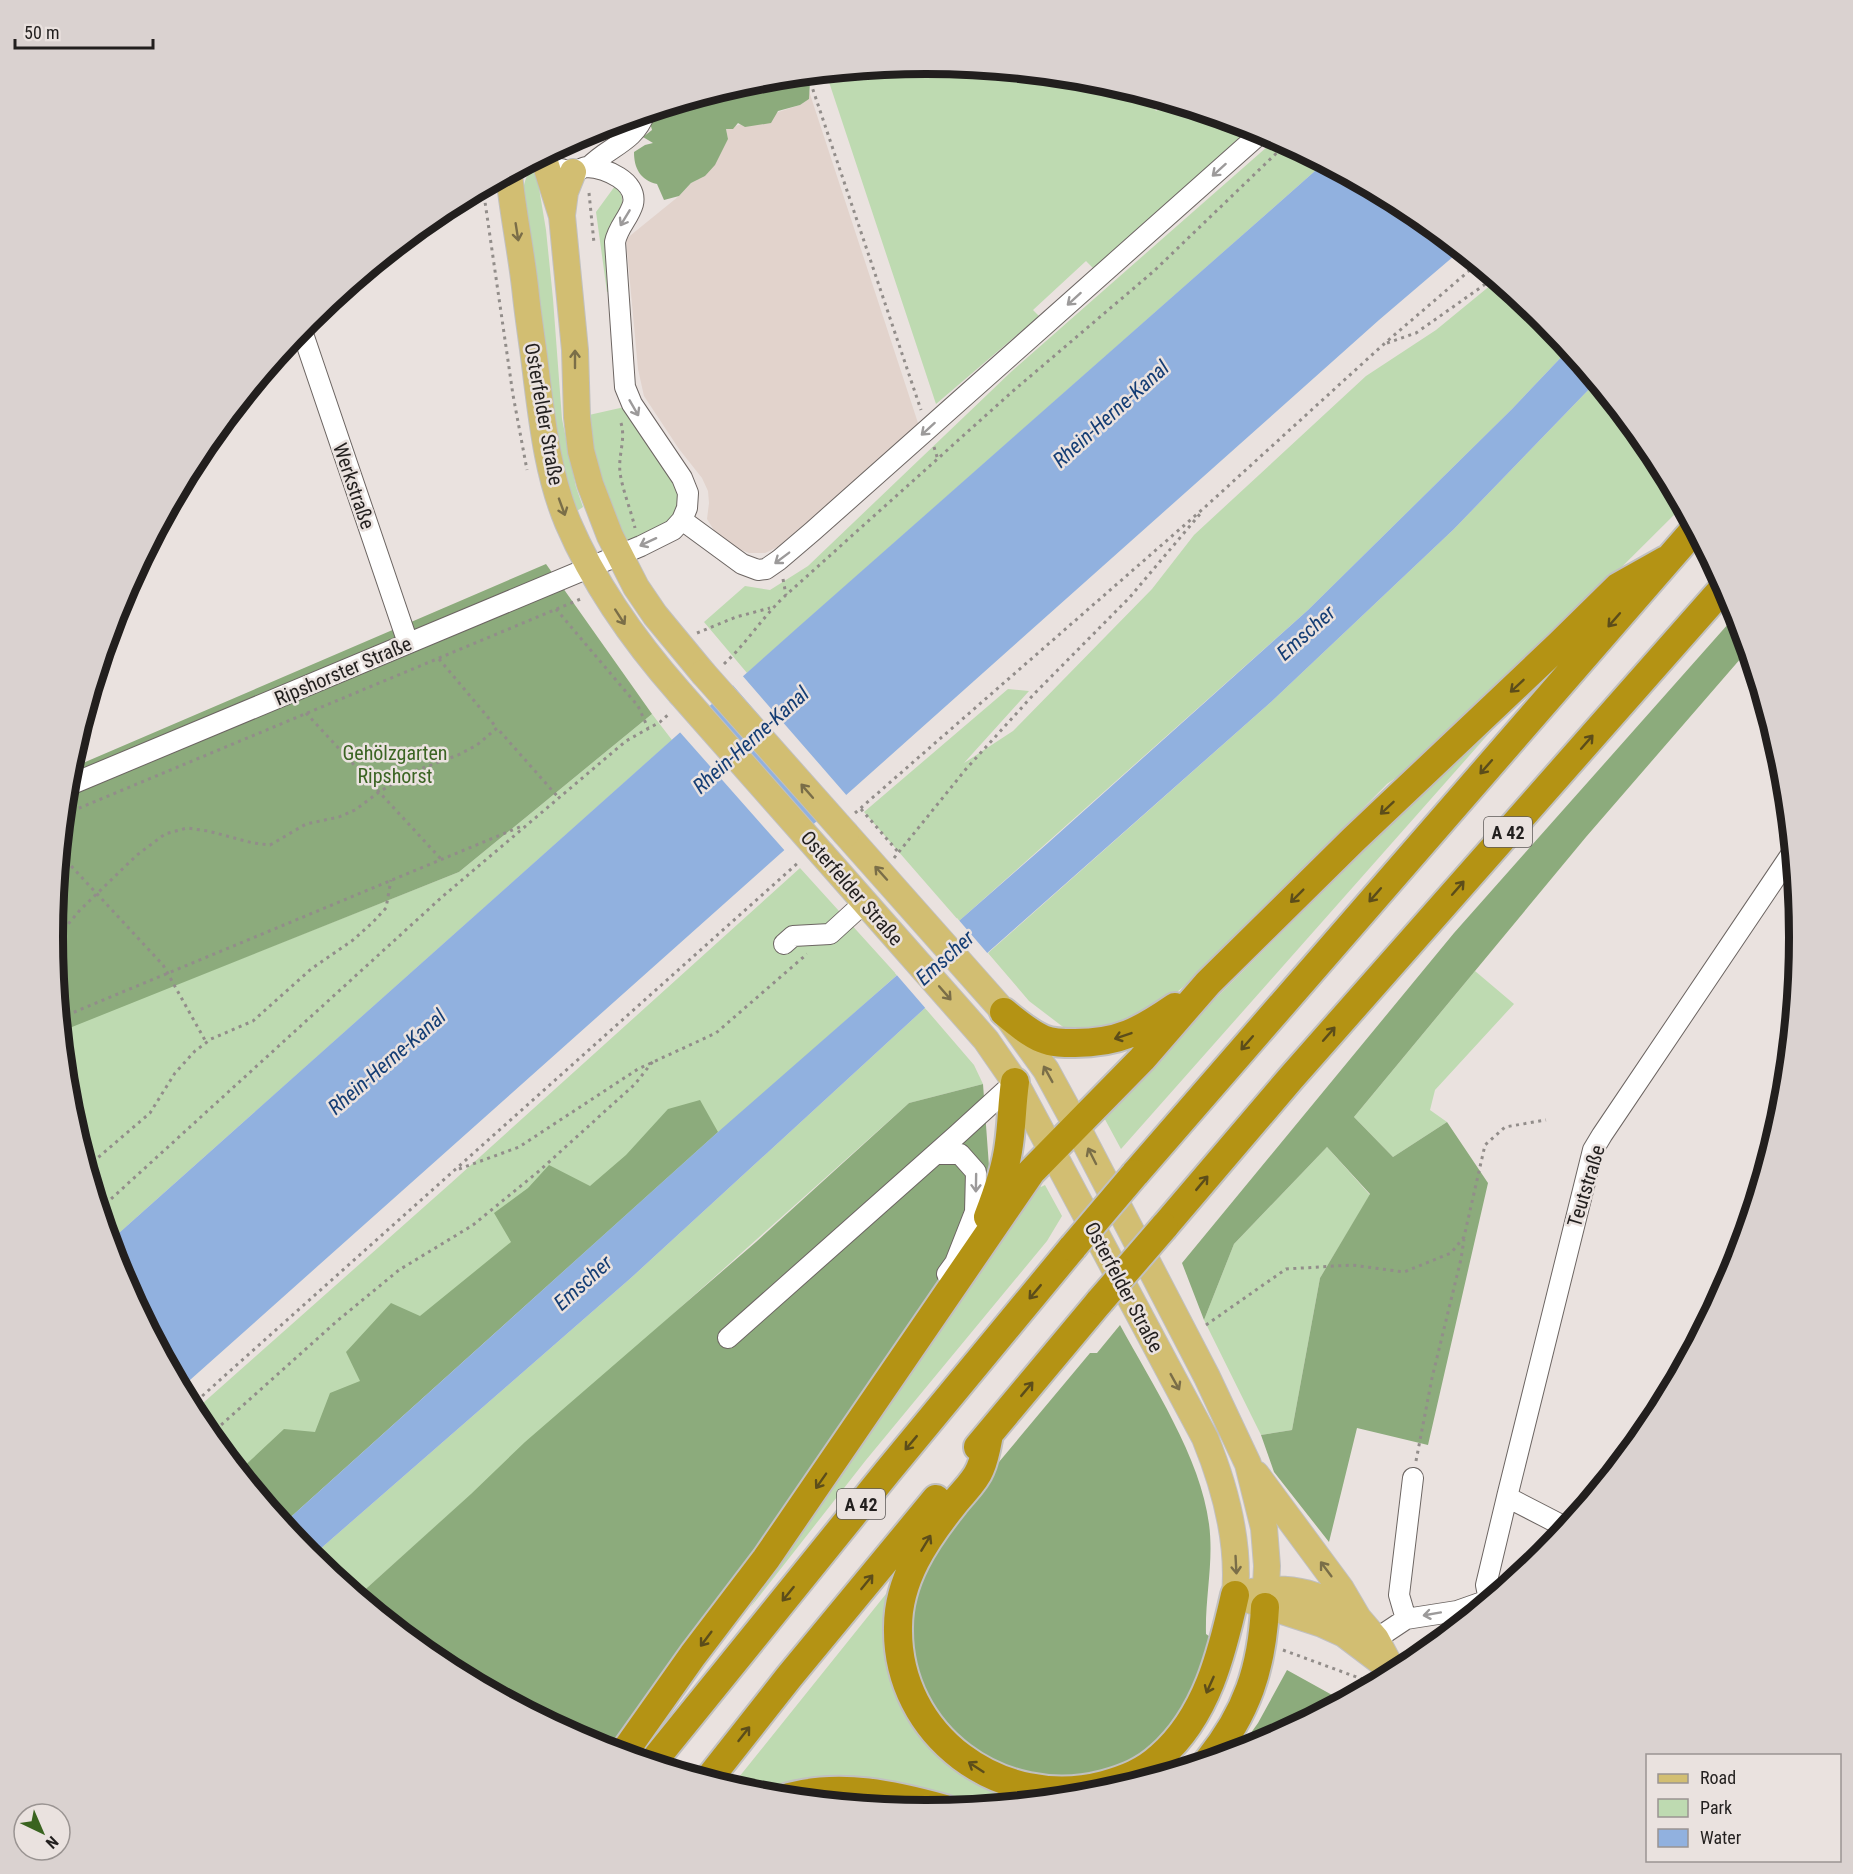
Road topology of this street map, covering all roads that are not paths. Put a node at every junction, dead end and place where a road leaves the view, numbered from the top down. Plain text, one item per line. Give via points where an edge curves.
1 (641, 122) edge
2 (1255, 138) edge
3 (546, 163) edge
4 (541, 165) edge
5 (581, 170) junction
6 (509, 182) edge
7 (562, 216) junction
8 (305, 338) edge
9 (682, 520) junction
10 (1690, 534) edge
11 (618, 555) junction
12 (1666, 560) junction
13 (589, 567) junction
14 (1718, 594) edge
15 (408, 643) junction
16 (78, 782) edge
17 (1786, 862) edge
18 (865, 902) junction
19 (784, 944) dead end
20 (1208, 983) junction
21 (999, 1007) junction
22 (1014, 1082) junction
23 (1076, 1125) junction
24 (1051, 1151) junction
25 (936, 1154) junction
26 (974, 1255) junction
27 (728, 1338) dead end
28 (854, 1433) junction
29 (989, 1434) junction
30 (1248, 1464) junction
31 (1413, 1479) road end
32 (1507, 1497) junction
33 (1559, 1524) edge
34 (1488, 1592) edge
35 (1235, 1595) junction
36 (1266, 1598) junction
37 (1472, 1605) edge
38 (1358, 1618) junction
39 (1406, 1619) junction
40 (1376, 1639) junction
41 (1385, 1668) edge
42 (1381, 1670) edge
43 (628, 1747) edge
44 (1215, 1751) edge
45 (656, 1757) edge
46 (713, 1773) edge
47 (1129, 1776) edge
48 (1051, 1791) edge
49 (816, 1793) edge
50 (907, 1800) edge

1 - 5 street via 633,135
2 -> 9 street via 788,553 766,568 758,570 742,564
3 - 5 street
4 - 7 main road, Osterfelder Straße
5 - 7 main road via 565,192
5 -> 9 street via 621,178 633,196 615,242 625,387 639,417 686,486 687,508
6 -> 13 main road, Osterfelder Straße via 542,424 560,501
11 -> 7 main road, Osterfelder Straße via 581,451
8 - 15 street, Werkstraße
9 -> 11 street via 674,530
10 - 12 highway, A 42
11 - 13 street, Ripshorster Straße
21 -> 11 main road, Osterfelder Straße, bridge via 880,872 849,825 703,673 655,615
12 -> 20 highway via 1618,587
12 -> 45 highway, A 42, bridge via 1073,1247
13 - 15 street, Ripshorster Straße
13 -> 18 main road, Osterfelder Straße, bridge via 631,633 812,857
29 -> 14 highway, A 42, bridge via 1291,1078
15 - 16 street, Ripshorster Straße
17 - 32 street, Teutstraße via 1593,1150
18 - 19 street via 830,934 793,936
18 -> 22 main road, Osterfelder Straße via 995,1051
20 -> 21 highway via 1146,1027 1099,1043 1045,1041
20 - 23 highway via 1142,1059
23 -> 21 main road, Osterfelder Straße via 1046,1070
22 - 24 main road, Osterfelder Straße
22 - 25 street
22 - 26 highway via 1009,1145 1000,1185
23 - 24 highway
30 -> 23 main road, Osterfelder Straße via 1212,1386
24 - 26 highway via 1031,1172
24 -> 35 main road, Osterfelder Straße via 1209,1449 1231,1522 1237,1576
25 - 27 street
25 -> 28 street via 960,1154 976,1172 975,1212 955,1263 900,1344
26 - 28 highway
28 -> 43 highway
46 -> 29 highway, A 42
48 -> 29 highway via 998,1779 977,1768 943,1740 920,1709 904,1671 898,1629 901,1596 935,1527 980,1470
30 - 36 main road, Osterfelder Straße via 1264,1528
38 -> 30 main road, Osterfelder Straße via 1341,1589
31 - 39 street via 1399,1595
32 - 33 street
32 - 34 street, Teutstraße via 1486,1585
35 - 36 main road, Osterfelder Straße
35 -> 47 highway via 1217,1666 1204,1697 1161,1757
36 - 38 main road, Osterfelder Straße via 1282,1588 1311,1594 1336,1603
36 - 42 main road, Osterfelder Straße via 1344,1634
36 - 44 highway via 1263,1642 1252,1683 1238,1719
37 -> 39 street
38 - 40 main road, Osterfelder Straße
39 - 40 street
40 - 41 main road, Osterfelder Straße
49 - 50 highway via 850,1791

